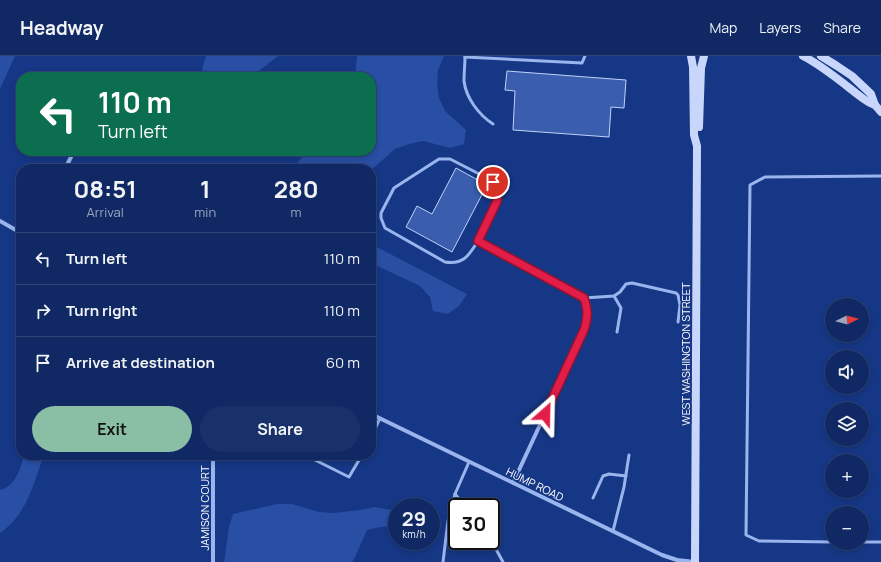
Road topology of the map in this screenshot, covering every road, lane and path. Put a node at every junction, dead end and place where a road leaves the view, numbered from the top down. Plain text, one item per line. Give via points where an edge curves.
1 (465, 56) edge
2 (585, 56) edge
3 (691, 56) edge
4 (704, 56) edge
5 (803, 56) edge
6 (820, 56) edge
7 (875, 106) junction
8 (881, 112) edge
9 (493, 124) dead end
10 (697, 146) junction
11 (881, 176) edge
12 (0, 222) edge
13 (16, 230) edge
14 (478, 241) junction
15 (614, 296) junction
16 (584, 298) junction
17 (678, 322) dead end
18 (617, 332) dead end
19 (376, 416) edge
20 (380, 418) junction
21 (376, 427) edge
22 (629, 454) dead end
23 (213, 460) edge
24 (315, 460) edge
25 (359, 460) edge
26 (469, 462) junction
27 (626, 476) junction
28 (513, 483) junction
29 (455, 494) junction
30 (458, 498) edge
31 (593, 498) dead end
32 (613, 531) junction
33 (825, 542) edge
34 (869, 542) edge
35 (881, 542) edge
36 (496, 550) edge
37 (213, 562) edge
38 (443, 562) edge
39 (503, 562) edge
40 (695, 562) edge

1 - 2 lane via 582,63
1 - 9 lane via 464,82 467,92 481,114
3 - 10 street, WEST WASHINGTON STREET via 694,135
4 - 10 street, WEST WASHINGTON STREET via 701,68
5 - 7 street
6 - 7 street via 852,76 871,94
7 - 8 street
10 - 40 street, WEST WASHINGTON STREET
11 - 33 lane via 765,177 750,185 746,535 759,541
12 - 13 street
14 - 14 lane via 497,201 497,188 489,179 450,159 440,159 394,188 381,213 385,228 445,262 461,261 468,256
14 - 16 lane
15 - 16 lane
15 - 17 lane via 626,284 632,283 676,293 680,305
15 - 18 lane via 621,308
16 - 28 street via 588,310 584,330
19 - 20 street, HUMP ROAD
20 - 21 lane
20 - 26 street, HUMP ROAD
22 - 27 lane
23 - 37 street, JAMISON COURT
24 - 25 lane via 349,477
26 - 28 street, HUMP ROAD
26 - 29 lane
27 - 31 lane via 603,476
27 - 32 lane
28 - 32 street, HUMP ROAD
29 - 30 lane
29 - 38 lane via 448,521
32 - 40 street, HUMP ROAD via 662,555
34 - 35 lane
36 - 39 lane

